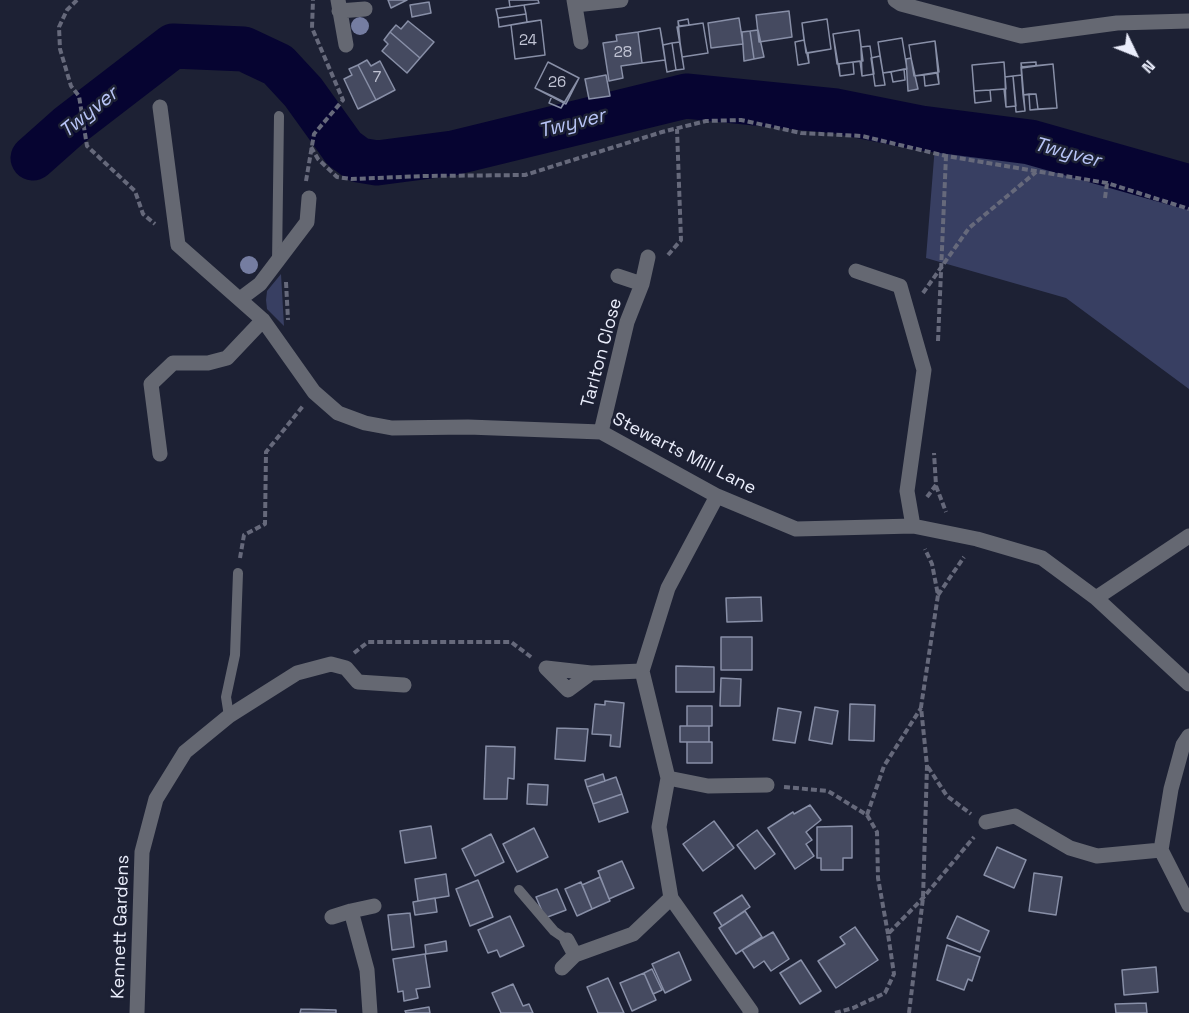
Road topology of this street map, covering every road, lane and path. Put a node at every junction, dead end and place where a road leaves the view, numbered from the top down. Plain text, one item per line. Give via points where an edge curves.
1 (77, 0) edge
2 (313, 0) edge
3 (621, 0) edge
4 (895, 0) edge
5 (575, 3) edge
6 (339, 5) edge
7 (365, 9) dead end
8 (1189, 21) edge
9 (581, 42) dead end
10 (346, 45) dead end
11 (160, 107) dead end
12 (279, 116) dead end
13 (677, 129) junction
14 (1036, 171) junction
15 (1107, 183) junction
16 (309, 198) dead end
17 (1105, 198) dead end
18 (1189, 209) edge
19 (178, 245) junction
20 (648, 257) dead end
21 (666, 258) dead end
22 (277, 263) junction
23 (856, 271) dead end
24 (618, 276) dead end
25 (642, 284) junction
26 (240, 299) junction
27 (907, 305) junction
28 (264, 320) junction
29 (279, 339) junction
30 (314, 392) junction
31 (601, 432) junction
32 (160, 454) dead end
33 (717, 496) junction
34 (913, 526) junction
35 (1189, 536) edge
36 (977, 539) junction
37 (238, 573) joint
38 (938, 595) junction
39 (1096, 598) junction
40 (346, 668) junction
41 (546, 668) joint
42 (642, 670) junction
43 (1189, 684) edge
44 (404, 685) dead end
45 (921, 707) junction
46 (229, 716) junction
47 (1189, 736) edge
48 (927, 766) junction
49 (668, 778) junction
50 (767, 785) joint
51 (867, 815) junction
52 (986, 822) junction
53 (1161, 850) junction
54 (519, 890) dead end
55 (671, 898) junction
56 (923, 898) junction
57 (1189, 905) edge
58 (374, 906) dead end
59 (351, 911) junction
60 (332, 917) dead end
61 (888, 934) junction
62 (567, 940) joint
63 (575, 955) junction
64 (562, 968) dead end
65 (853, 1008) junction
66 (137, 1013) edge
67 (370, 1013) edge
68 (750, 1013) edge
69 (835, 1013) edge
70 (856, 1013) edge
71 (909, 1013) edge

1 - 19 path via 59,27 60,49 71,86 79,96 87,146 135,191 143,214
2 - 13 path via 312,28 343,100 314,134 311,147 337,177 525,176
3 - 5 street
4 - 8 street via 1021,36 1117,23
5 - 9 street
6 - 7 street
6 - 10 street
11 - 19 street
12 - 22 lane
13 - 14 path via 706,121 741,120 801,133 862,136 946,156
13 - 21 path via 681,240
14 - 15 path
14 - 27 path via 969,228 920,297
15 - 17 path
15 - 18 path
16 - 22 street via 307,222
19 - 26 street, Stewarts Mill Lane
20 - 25 street, Tarlton Close
22 - 26 street via 260,284
22 - 29 path via 285,269 288,328
23 - 27 street via 900,286
24 - 25 street, Tarlton Close
25 - 31 street, Tarlton Close via 627,322
26 - 28 street, Stewarts Mill Lane
27 - 34 street via 924,370 907,491
28 - 29 street, Stewarts Mill Lane
28 - 32 street via 227,358 208,363 173,363 151,384
29 - 30 street, Stewarts Mill Lane
30 - 31 street, Stewarts Mill Lane via 338,413 392,428
30 - 37 path via 266,452 265,524 244,535
31 - 33 street, Stewarts Mill Lane
33 - 34 street, Stewarts Mill Lane via 796,529
33 - 42 street via 668,588
34 - 36 street, Stewarts Mill Lane
34 - 38 path via 932,564
35 - 39 street
36 - 38 path
36 - 39 street, Stewarts Mill Lane via 1042,558
37 - 46 lane via 235,655 226,697
38 - 45 path
39 - 43 street, Stewarts Mill Lane
40 - 41 path via 353,654 368,642 511,642
40 - 44 street via 358,682
40 - 46 street, Kennett Gardens via 331,664 297,673
41 - 42 street via 591,673
42 - 49 street
45 - 48 path
45 - 51 path via 884,766
46 - 66 street, Kennett Gardens via 185,752 156,799 142,852
47 - 53 street via 1171,789
48 - 52 path via 946,795
48 - 56 path
49 - 50 street via 708,786
49 - 55 street via 659,827
50 - 51 path via 828,791
51 - 61 path via 877,832 878,878
52 - 53 street via 1015,816 1070,848 1097,856
52 - 56 path
53 - 57 street
54 - 62 lane
55 - 63 street via 633,934
55 - 68 street
56 - 61 path
56 - 71 path
58 - 59 street
59 - 60 street
59 - 67 street via 367,970
61 - 65 path via 894,974 890,983 885,993
62 - 63 street
63 - 64 street
65 - 69 path
65 - 70 path

